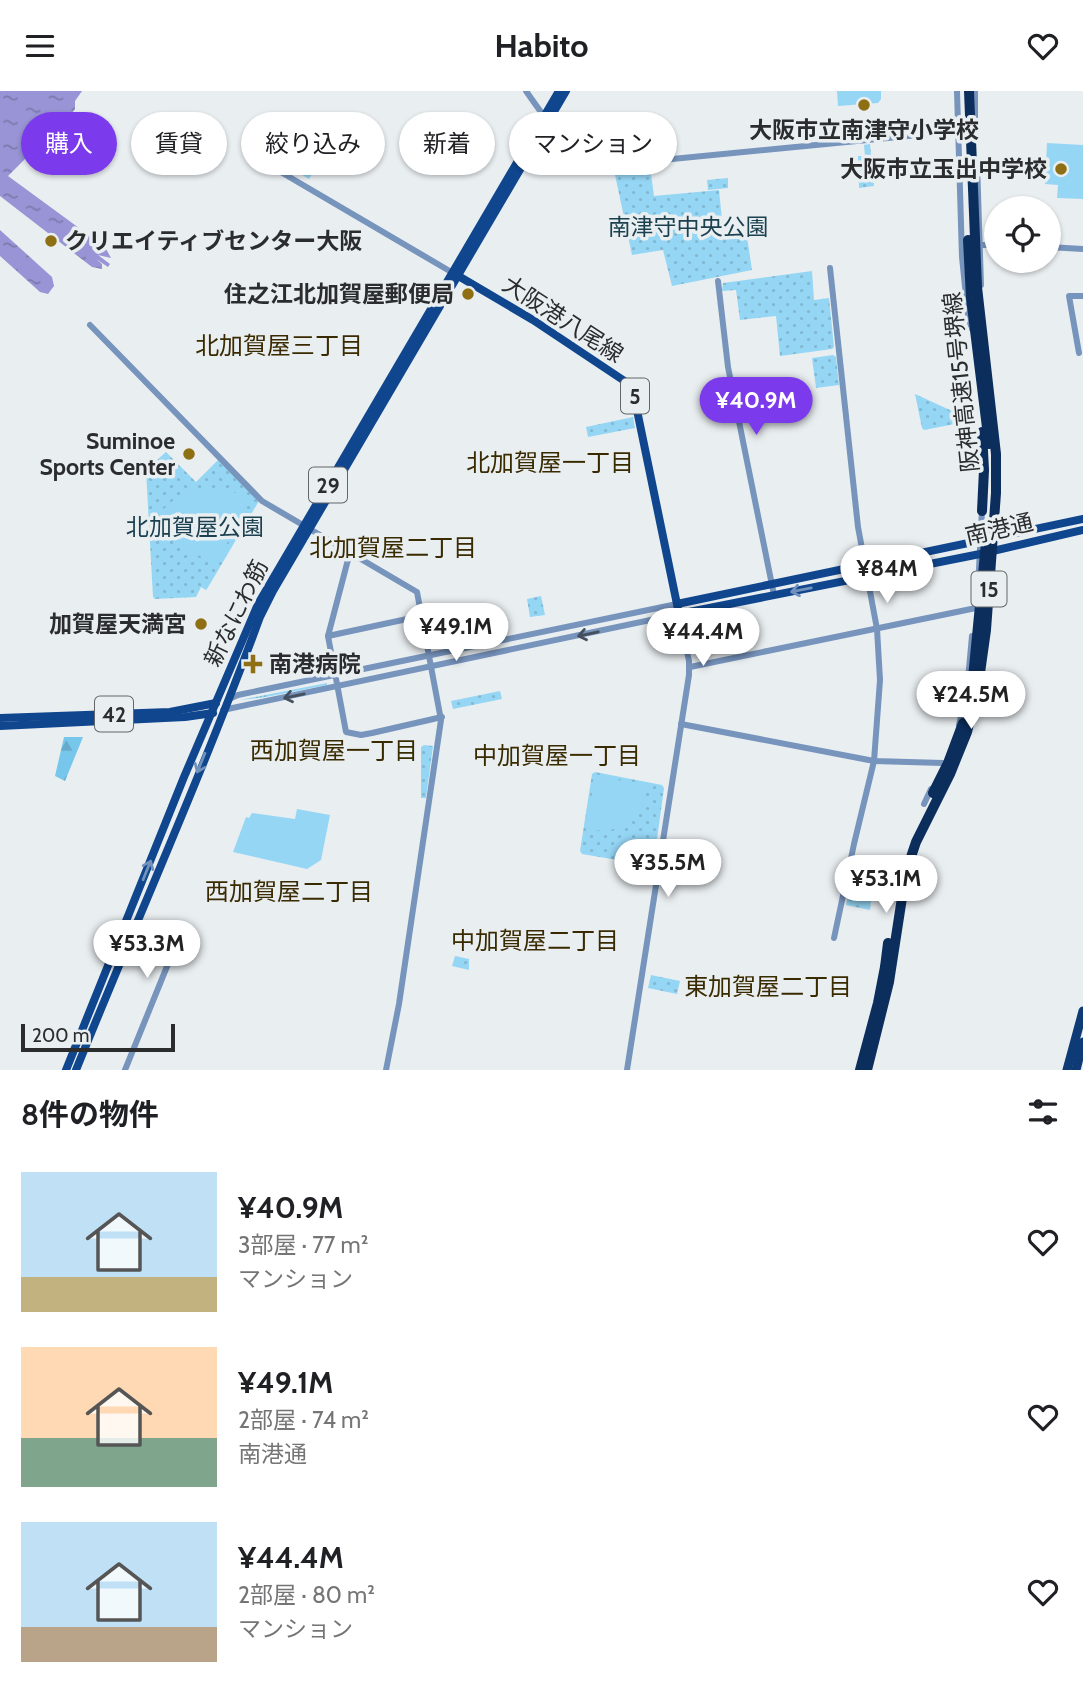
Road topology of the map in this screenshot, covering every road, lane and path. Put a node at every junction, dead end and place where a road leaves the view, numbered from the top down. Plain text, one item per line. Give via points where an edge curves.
1 (526, 91) edge
2 (559, 91) edge
3 (566, 91) edge
4 (957, 91) edge
5 (963, 91) edge
6 (969, 91) edge
7 (975, 91) edge
8 (542, 112) edge
9 (549, 112) edge
10 (550, 112) edge
11 (960, 131) junction
12 (677, 159) edge
13 (286, 175) edge
14 (513, 175) edge
15 (962, 244) junction
16 (980, 245) junction
17 (984, 245) edge
18 (1061, 248) edge
19 (1083, 249) edge
20 (830, 268) dead end
21 (969, 273) junction
22 (455, 274) junction
23 (718, 281) dead end
24 (1083, 296) edge
25 (90, 325) dead end
26 (1079, 353) dead end
27 (982, 511) junction
28 (1083, 519) edge
29 (307, 528) junction
30 (1083, 530) edge
31 (996, 538) junction
32 (980, 541) junction
33 (994, 551) junction
34 (350, 552) junction
35 (980, 554) junction
36 (866, 565) junction
37 (868, 576) junction
38 (771, 584) junction
39 (774, 595) junction
40 (677, 604) junction
41 (976, 608) junction
42 (679, 614) junction
43 (421, 616) junction
44 (877, 630) junction
45 (328, 636) junction
46 (429, 655) junction
47 (431, 666) junction
48 (690, 667) junction
49 (335, 675) junction
50 (337, 687) junction
51 (979, 690) dead end
52 (227, 700) junction
53 (215, 703) junction
54 (223, 710) junction
55 (210, 714) junction
56 (442, 717) junction
57 (0, 718) edge
58 (681, 724) junction
59 (0, 726) edge
60 (874, 761) junction
61 (943, 763) junction
62 (956, 765) dead end
63 (924, 804) dead end
64 (834, 938) dead end
65 (170, 959) dead end
66 (891, 984) dead end
67 (1083, 1011) edge
68 (1083, 1042) edge
69 (66, 1070) edge
70 (76, 1070) edge
71 (125, 1070) edge
72 (386, 1070) edge
73 (627, 1070) edge
74 (860, 1070) edge
75 (867, 1070) edge
76 (1068, 1070) edge
77 (1076, 1070) edge

1 - 8 street
2 - 9 main road, 新なにわ筋
3 - 10 main road, 新なにわ筋
4 - 11 street
5 - 21 highway, 阪神高速15号堺線 / 15, bridge
6 - 75 highway, 阪神高速15号堺線 / 15, bridge via 977,287 996,462 986,630 967,732 906,871 889,982
7 - 16 street
11 - 12 street
11 - 15 street
13 - 22 street
14 - 22 main road, 新なにわ筋
15 - 16 street
15 - 27 street via 985,438 986,499
16 - 17 street
16 - 31 street via 1000,466
18 - 19 street
20 - 36 street
21 - 27 highway, 15, bridge via 969,324 981,418
21 - 74 highway, 阪神高速15号堺線 / 15, bridge via 990,470 972,686 953,752 902,864 878,1003
22 - 29 main road, 新なにわ筋 / 29
22 - 40 main road, 大阪港八尾線 / 5 via 632,386
23 - 38 street via 728,367
24 - 26 street via 1069,296
25 - 29 street via 262,501
27 - 32 street
28 - 31 main road, 南港通
29 - 34 street
29 - 52 main road, 新なにわ筋 / 29 via 260,617
29 - 53 main road, 新なにわ筋 / 29 via 258,604
30 - 33 main road, 南港通
31 - 32 main road, 南港通
31 - 33 street
32 - 35 street
32 - 36 main road, 南港通
33 - 35 main road, 南港通
33 - 51 street
34 - 43 street via 416,592
34 - 45 street
35 - 37 main road, 南港通
35 - 41 street
36 - 37 street
36 - 38 main road, 南港通
37 -> 39 main road, 南港通
37 - 44 street
38 - 39 street
38 - 40 main road, 南港通
39 - 42 main road, 南港通
40 - 42 main road, 大阪港八尾線 / 5
40 - 46 street, 南港通
41 - 44 street
41 - 61 street via 965,702
42 -> 47 street, 南港通
42 - 48 street
43 - 45 street
43 - 46 street
44 - 48 street
44 - 60 street via 880,680
45 - 49 street
46 - 47 street
46 - 49 street, 南港通
47 - 50 street, 南港通
47 - 56 street
48 - 58 street
49 - 50 street
49 - 52 street, 南港通
50 -> 54 street, 南港通
50 - 56 street via 346,732 372,733
52 - 53 main road, 42
52 - 54 main road, 新なにわ筋 / 29
53 - 55 main road, 新なにわ筋 / 29
53 - 57 main road, 42 via 170,712
54 - 55 main road, 42
54 -> 70 main road, 新なにわ筋 / 29
55 - 59 main road, 42
69 -> 55 main road, 新なにわ筋 / 29
56 - 72 street
58 - 60 street
58 - 73 street
60 - 61 street
60 - 64 street
61 - 63 street
62 - 66 street via 907,872
65 - 71 street
67 - 76 highway
68 - 77 highway

